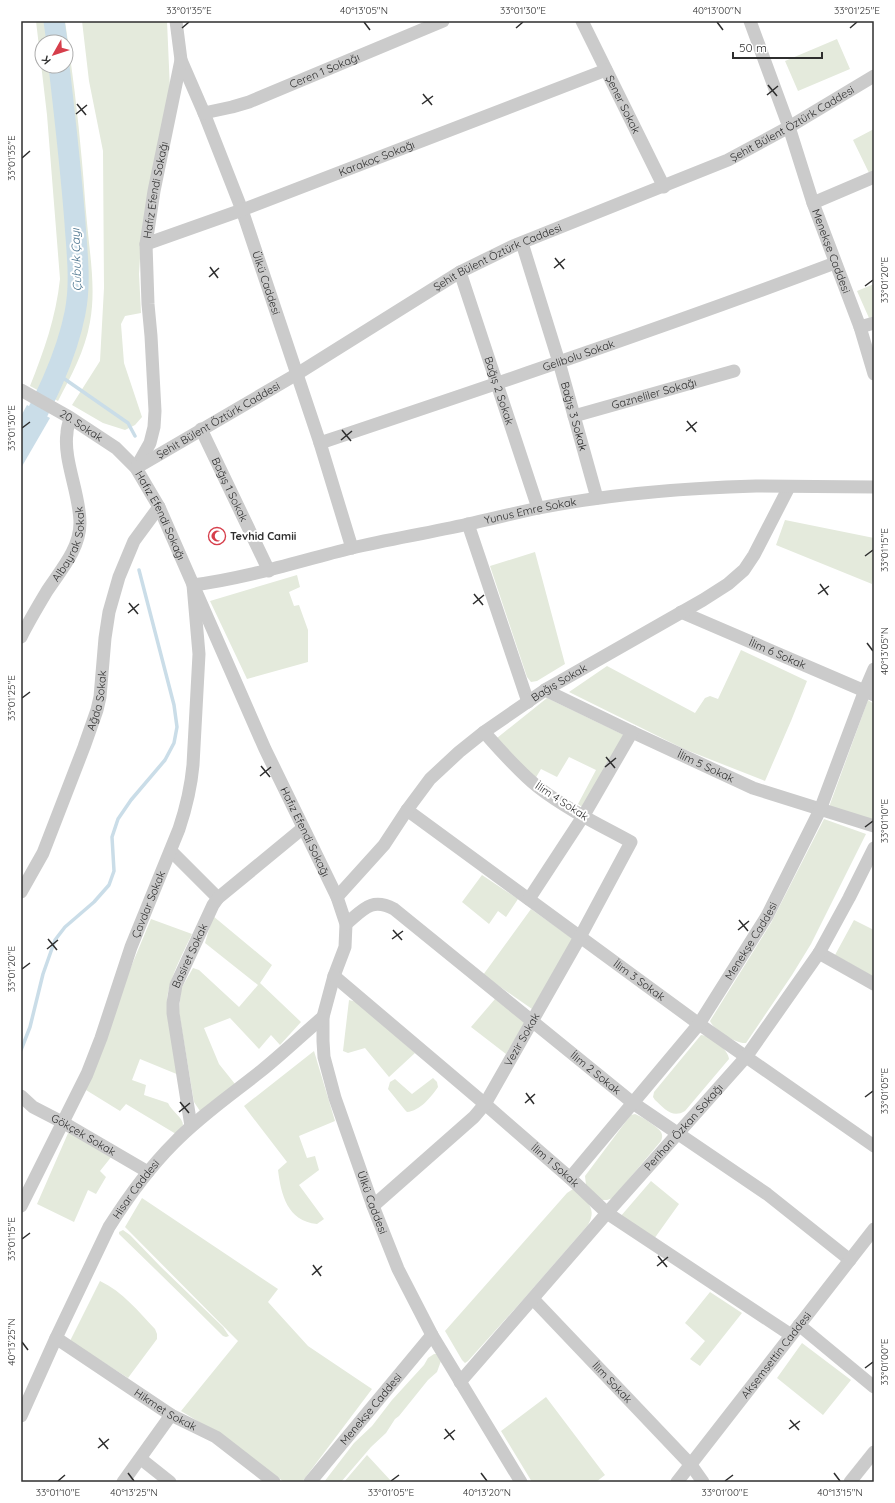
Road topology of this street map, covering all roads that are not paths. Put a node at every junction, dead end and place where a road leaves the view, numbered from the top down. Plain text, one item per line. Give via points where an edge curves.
1 (176, 21) edge
2 (443, 21) edge
3 (582, 21) edge
4 (750, 21) edge
5 (181, 60) junction
6 (606, 70) junction
7 (874, 76) edge
8 (204, 114) junction
9 (789, 128) junction
10 (874, 177) edge
11 (664, 187) junction
12 (814, 203) junction
13 (242, 210) junction
14 (522, 243) junction
15 (146, 244) junction
16 (835, 263) junction
17 (460, 272) junction
18 (874, 323) edge
19 (860, 327) junction
20 (558, 362) junction
21 (734, 371) dead end
22 (297, 374) junction
23 (874, 374) edge
24 (497, 384) junction
25 (21, 390) edge
26 (574, 416) junction
27 (70, 417) junction
28 (201, 429) junction
29 (320, 443) junction
30 (136, 468) junction
31 (789, 487) junction
32 (874, 487) edge
33 (597, 498) junction
34 (159, 508) junction
35 (538, 508) junction
36 (468, 524) junction
37 (352, 548) junction
38 (269, 571) junction
39 (193, 585) junction
40 (681, 612) junction
41 (21, 637) edge
42 (874, 669) edge
43 (545, 690) junction
44 (869, 693) edge
45 (528, 702) junction
46 (484, 732) junction
47 (632, 732) junction
48 (407, 810) junction
49 (820, 810) junction
50 (584, 815) junction
51 (874, 826) edge
52 (303, 828) junction
53 (631, 842) joint
54 (874, 848) edge
55 (171, 851) junction
56 (21, 892) edge
57 (218, 898) junction
58 (337, 898) junction
59 (529, 899) junction
60 (346, 924) junction
61 (580, 937) junction
62 (819, 953) junction
63 (334, 976) junction
64 (874, 984) edge
65 (323, 1017) junction
66 (532, 1022) junction
67 (699, 1024) junction
68 (746, 1057) junction
69 (22, 1096) edge
70 (633, 1103) junction
71 (485, 1104) junction
72 (64, 1123) junction
73 (191, 1126) junction
74 (679, 1133) junction
75 (874, 1146) edge
76 (148, 1172) junction
77 (570, 1178) junction
78 (21, 1206) edge
79 (373, 1206) junction
80 (607, 1213) junction
81 (874, 1229) edge
82 (850, 1260) junction
83 (533, 1299) junction
84 (795, 1330) junction
85 (432, 1335) junction
86 (56, 1338) junction
87 (460, 1382) junction
88 (874, 1387) edge
89 (171, 1415) junction
90 (21, 1416) edge
91 (874, 1452) edge
92 (141, 1459) junction
93 (691, 1465) junction
94 (123, 1482) edge
95 (170, 1482) edge
96 (274, 1482) edge
97 (310, 1482) edge
98 (521, 1482) edge
99 (678, 1482) edge
100 (703, 1482) edge
101 (850, 1482) edge

1 - 5 street, Ülkü Caddesi
2 - 8 street, Ceren 1 Sokağı via 249,102
3 - 6 street, Şener Sokak
4 - 9 street, Menekşe Caddesi
5 - 8 street, Ülkü Caddesi
5 - 15 street, Hafız Efendi Sokağı via 154,191
6 - 11 street, Şener Sokak
6 - 13 street, Karakoç Sokağı
7 - 9 street, Şehit Bülent Öztürk Caddesi
8 - 13 street, Ülkü Caddesi
9 - 11 street, Şehit Bülent Öztürk Caddesi via 728,160
9 - 12 street, Menekşe Caddesi
10 - 12 street
11 - 14 street, Şehit Bülent Öztürk Caddesi
12 - 16 street, Menekşe Caddesi
13 - 15 street, Karakoç Sokağı
13 - 22 street, Ülkü Caddesi
14 - 17 street, Şehit Bülent Öztürk Caddesi
14 - 20 street, Bağış 3 Sokak
15 - 30 street, Hafız Efendi Sokağı via 155,411 150,443
16 - 19 street, Menekşe Caddesi
16 - 20 street, Gelibolu Sokak via 713,309
17 - 22 street, Şehit Bülent Öztürk Caddesi
17 - 24 street, Bağış 2 Sokak
18 - 19 street
19 - 23 street, Menekşe Caddesi
20 - 24 street, Gelibolu Sokak
20 - 26 street, Bağış 3 Sokak
21 - 26 street, Gazneliler Sokağı
22 - 28 street, Şehit Bülent Öztürk Caddesi
22 - 29 street, Ülkü Caddesi
24 - 29 street, Gelibolu Sokak
24 - 35 street, Bağış 2 Sokak
25 - 27 street, 20. Sokak
26 - 33 street, Bağış 3 Sokak
27 - 30 street, 20. Sokak via 116,448
27 - 41 street, Albayrak Sokak via 66,434 80,524 78,535 68,560 32,615
28 - 30 street, Şehit Bülent Öztürk Caddesi
28 - 38 street, Bağış 1 Sokak
29 - 37 street, Ülkü Caddesi
30 - 34 street, Hafız Efendi Sokağı
31 - 32 street, Yunus Emre Sokak
31 - 33 street, Yunus Emre Sokak via 685,489
31 - 40 street, Bağış Sokak via 744,570 728,584
33 - 35 street, Yunus Emre Sokak
34 - 39 street, Hafız Efendi Sokağı
34 - 56 street, Ağda Sokak via 134,541 119,577 109,612 97,710 43,853
35 - 36 street, Yunus Emre Sokak
36 - 37 street, Yunus Emre Sokak
36 - 45 street
37 - 38 street, Yunus Emre Sokak
38 - 39 street, Yunus Emre Sokak
39 - 52 street, Hafız Efendi Sokağı via 231,674
39 - 55 street, Çavdar Sokak via 199,654 192,780 185,811
40 - 43 street, Bağış Sokak
40 - 44 street, İlim 6 Sokak
42 - 44 street, Menekşe Caddesi
43 - 45 street, Bağış Sokak
43 - 47 street, İlim 5 Sokak
44 - 49 street, Menekşe Caddesi
45 - 46 street, Bağış Sokak
46 - 48 street, Bağış Sokak via 430,779
46 - 50 street, İlim 4 Sokak via 538,787
47 - 49 street, İlim 5 Sokak via 753,788
47 - 50 street
48 - 58 street, Bağış Sokak via 384,845
48 - 59 street, İlim 3 Sokak
49 - 51 street, İlim 5 Sokak
49 - 67 street, Menekşe Caddesi via 766,916
50 - 53 street, İlim 4 Sokak
50 - 59 street
52 - 57 street, Basiret Sokak
52 - 58 street, Hafız Efendi Sokağı
53 - 61 street, Vezir Sokak
54 - 62 street, Perihan Özkan Sokağı
55 - 57 street
55 - 72 street, Çavdar Sokak via 131,947 87,1074
57 - 73 street, Basiret Sokak via 176,985 173,1003
58 - 60 street, Ülkü Caddesi
59 - 61 street, İlim 3 Sokak
60 - 63 street, Ülkü Caddesi via 345,947
60 - 66 street, İlim 2 Sokak via 366,907 385,904
61 - 66 street, Vezir Sokak
61 - 67 street, İlim 3 Sokak
62 - 64 street
62 - 68 street, Perihan Özkan Sokağı
63 - 65 street, Ülkü Caddesi
63 - 71 street, İlim 1 Sokak
65 - 73 street, Hisar Caddesi
65 - 79 street, Ülkü Caddesi via 322,1041 328,1075
66 - 70 street, İlim 2 Sokak
66 - 71 street, Vezir Sokak
67 - 68 street, İlim 3 Sokak
67 - 70 street, Menekşe Caddesi
68 - 74 street, Perihan Özkan Sokağı
68 - 75 street, İlim 3 Sokak
69 - 72 street, Gökçek Sokak via 34,1107
70 - 74 street, İlim 2 Sokak
70 - 77 street, Menekşe Caddesi
71 - 77 street, İlim 1 Sokak
71 - 79 street, Vezir Sokak via 474,1117
72 - 76 street, Gökçek Sokak
72 - 78 street, Çavdar Sokak
73 - 76 street, Hisar Caddesi
74 - 80 street, Perihan Özkan Sokağı
74 - 82 street, İlim 2 Sokak via 767,1194
76 - 86 street, Hisar Caddesi via 109,1228
77 - 80 street, İlim 1 Sokak
79 - 85 street, Ülkü Caddesi via 398,1269
80 - 83 street, Perihan Özkan Sokağı
80 - 84 street, İlim 1 Sokak
81 - 82 street, Akşemsettin Caddesi
82 - 84 street, Akşemsettin Caddesi
83 - 87 street, Perihan Özkan Sokağı
83 - 93 street, İlim Sokak
84 - 88 street, İlim 1 Sokak
84 - 93 street, Akşemsettin Caddesi
85 - 87 street, Ülkü Caddesi
85 - 97 street, Menekşe Caddesi
86 - 89 street, Hikmet Sokak
86 - 90 street, Hisar Caddesi
87 - 98 street, Ülkü Caddesi
89 - 92 street
89 - 96 street, Hikmet Sokak via 216,1437
91 - 101 street
92 - 94 street
92 - 95 street
93 - 99 street, Akşemsettin Caddesi
93 - 100 street, İlim Sokak

